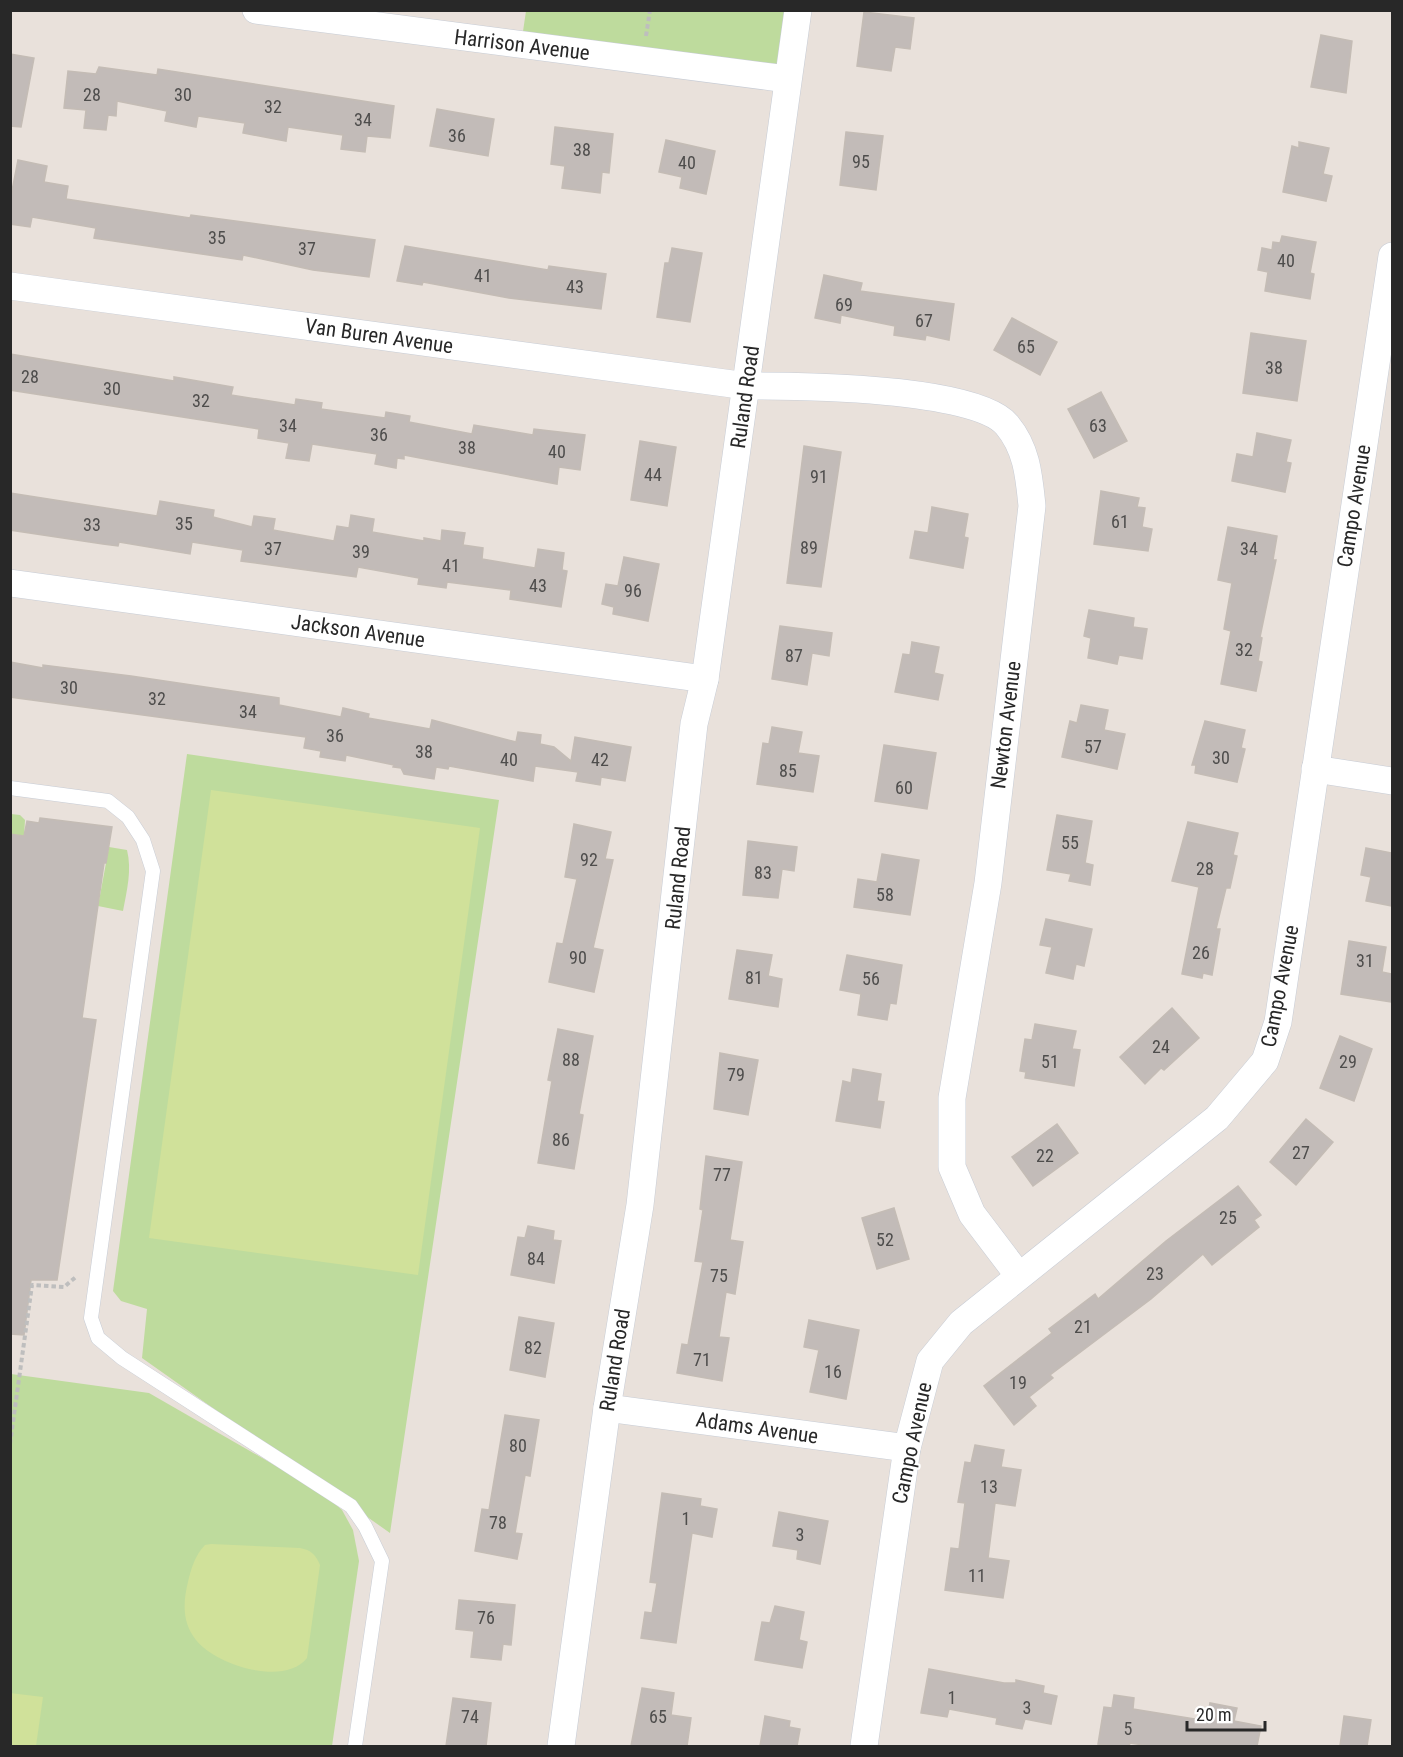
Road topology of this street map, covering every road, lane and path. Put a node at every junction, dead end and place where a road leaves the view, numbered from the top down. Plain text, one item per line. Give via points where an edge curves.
1 (256, 10) edge
2 (798, 10) edge
3 (787, 79) junction
4 (1392, 256) edge
5 (10, 286) edge
6 (747, 386) junction
7 (10, 583) edge
8 (705, 679) junction
9 (1315, 769) junction
10 (1392, 781) edge
11 (10, 788) edge
12 (79, 1264) dead end
13 (1019, 1276) junction
14 (607, 1408) junction
15 (10, 1444) edge
16 (907, 1448) junction
17 (355, 1746) edge
18 (561, 1746) edge
19 (864, 1746) edge

1 - 3 street, Harrison Avenue
2 - 3 street, Ruland Road
3 - 6 street, Ruland Road
4 - 9 street, Campo Avenue
5 - 6 street, Van Buren Avenue
6 - 8 street, Ruland Road
6 - 13 street, Newton Avenue via 815,386 969,404 1006,423 1028,461 1032,506 989,871 952,1098 952,1167 972,1214
7 - 8 street, Jackson Avenue
8 - 14 street, Ruland Road via 694,724 640,1205
9 - 10 street
9 - 13 street, Campo Avenue via 1278,1022 1265,1061 1217,1118
11 - 17 lane via 108,801 128,817 143,840 153,871 91,1318 98,1338 122,1359 351,1506 365,1526 382,1561
12 - 15 path via 78,1276 64,1287 32,1285
13 - 16 street, Campo Avenue via 960,1323 930,1361
14 - 16 street, Adams Avenue
14 - 18 street, Ruland Road
16 - 19 street, Campo Avenue

